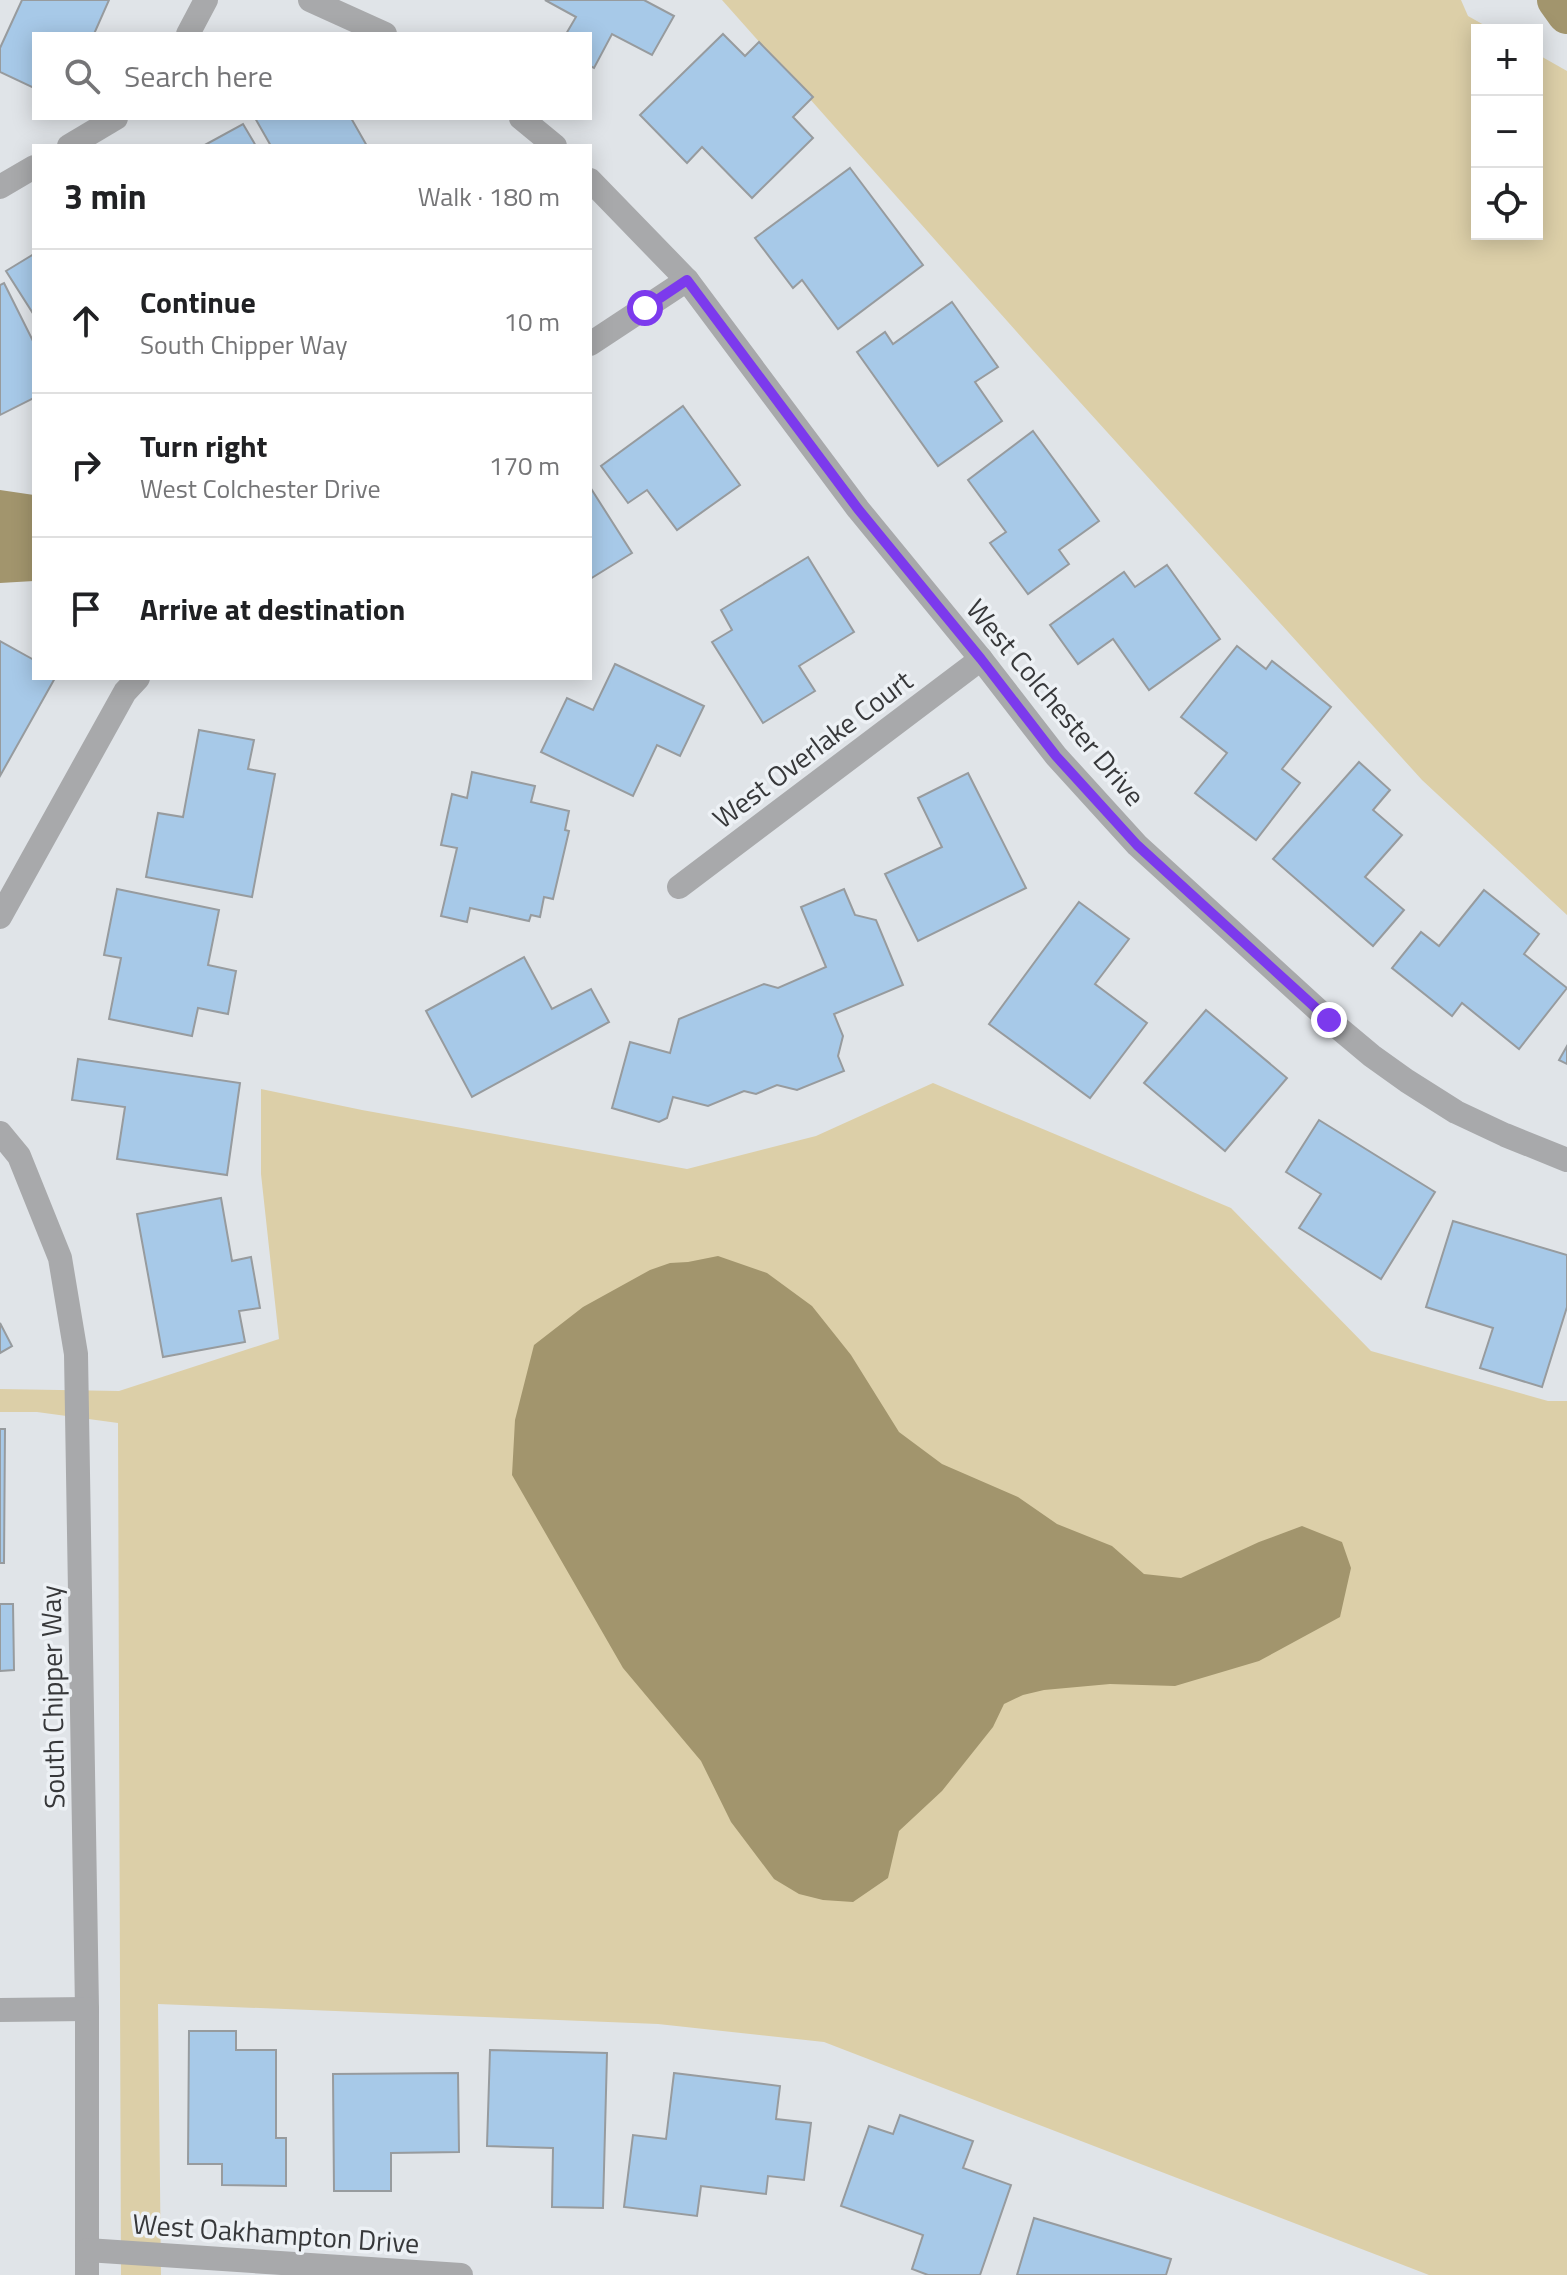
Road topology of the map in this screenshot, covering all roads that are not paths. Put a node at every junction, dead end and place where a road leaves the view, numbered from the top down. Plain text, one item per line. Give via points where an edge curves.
1 (206, 0) edge
2 (310, 0) edge
3 (189, 32) edge
4 (381, 32) edge
5 (113, 120) edge
6 (523, 120) edge
7 (72, 144) edge
8 (553, 144) edge
9 (32, 168) edge
10 (592, 182) edge
11 (0, 187) edge
12 (687, 280) junction
13 (592, 343) edge
14 (981, 659) junction
15 (136, 680) edge
16 (679, 887) dead end
17 (0, 917) edge
18 (0, 1133) edge
19 (1567, 1160) edge
20 (87, 2009) junction
21 (0, 2010) edge
22 (87, 2250) junction
23 (87, 2275) edge
24 (461, 2275) edge

1 - 3 street
2 - 4 street
5 - 7 street
6 - 8 street
9 - 11 street
10 - 12 street, West Colchester Drive
12 - 13 street
12 - 14 street, West Colchester Drive via 858,509
14 - 16 street, West Overlake Court
14 - 19 street, West Colchester Drive via 1056,756 1137,845 1329,1020 1384,1065 1456,1112
15 - 17 street
18 - 20 street, South Chipper Way via 19,1156 60,1258 76,1354
20 - 21 street
20 - 22 street, South Chipper Way
22 - 23 street, South Chipper Way
22 - 24 street, West Oakhampton Drive

